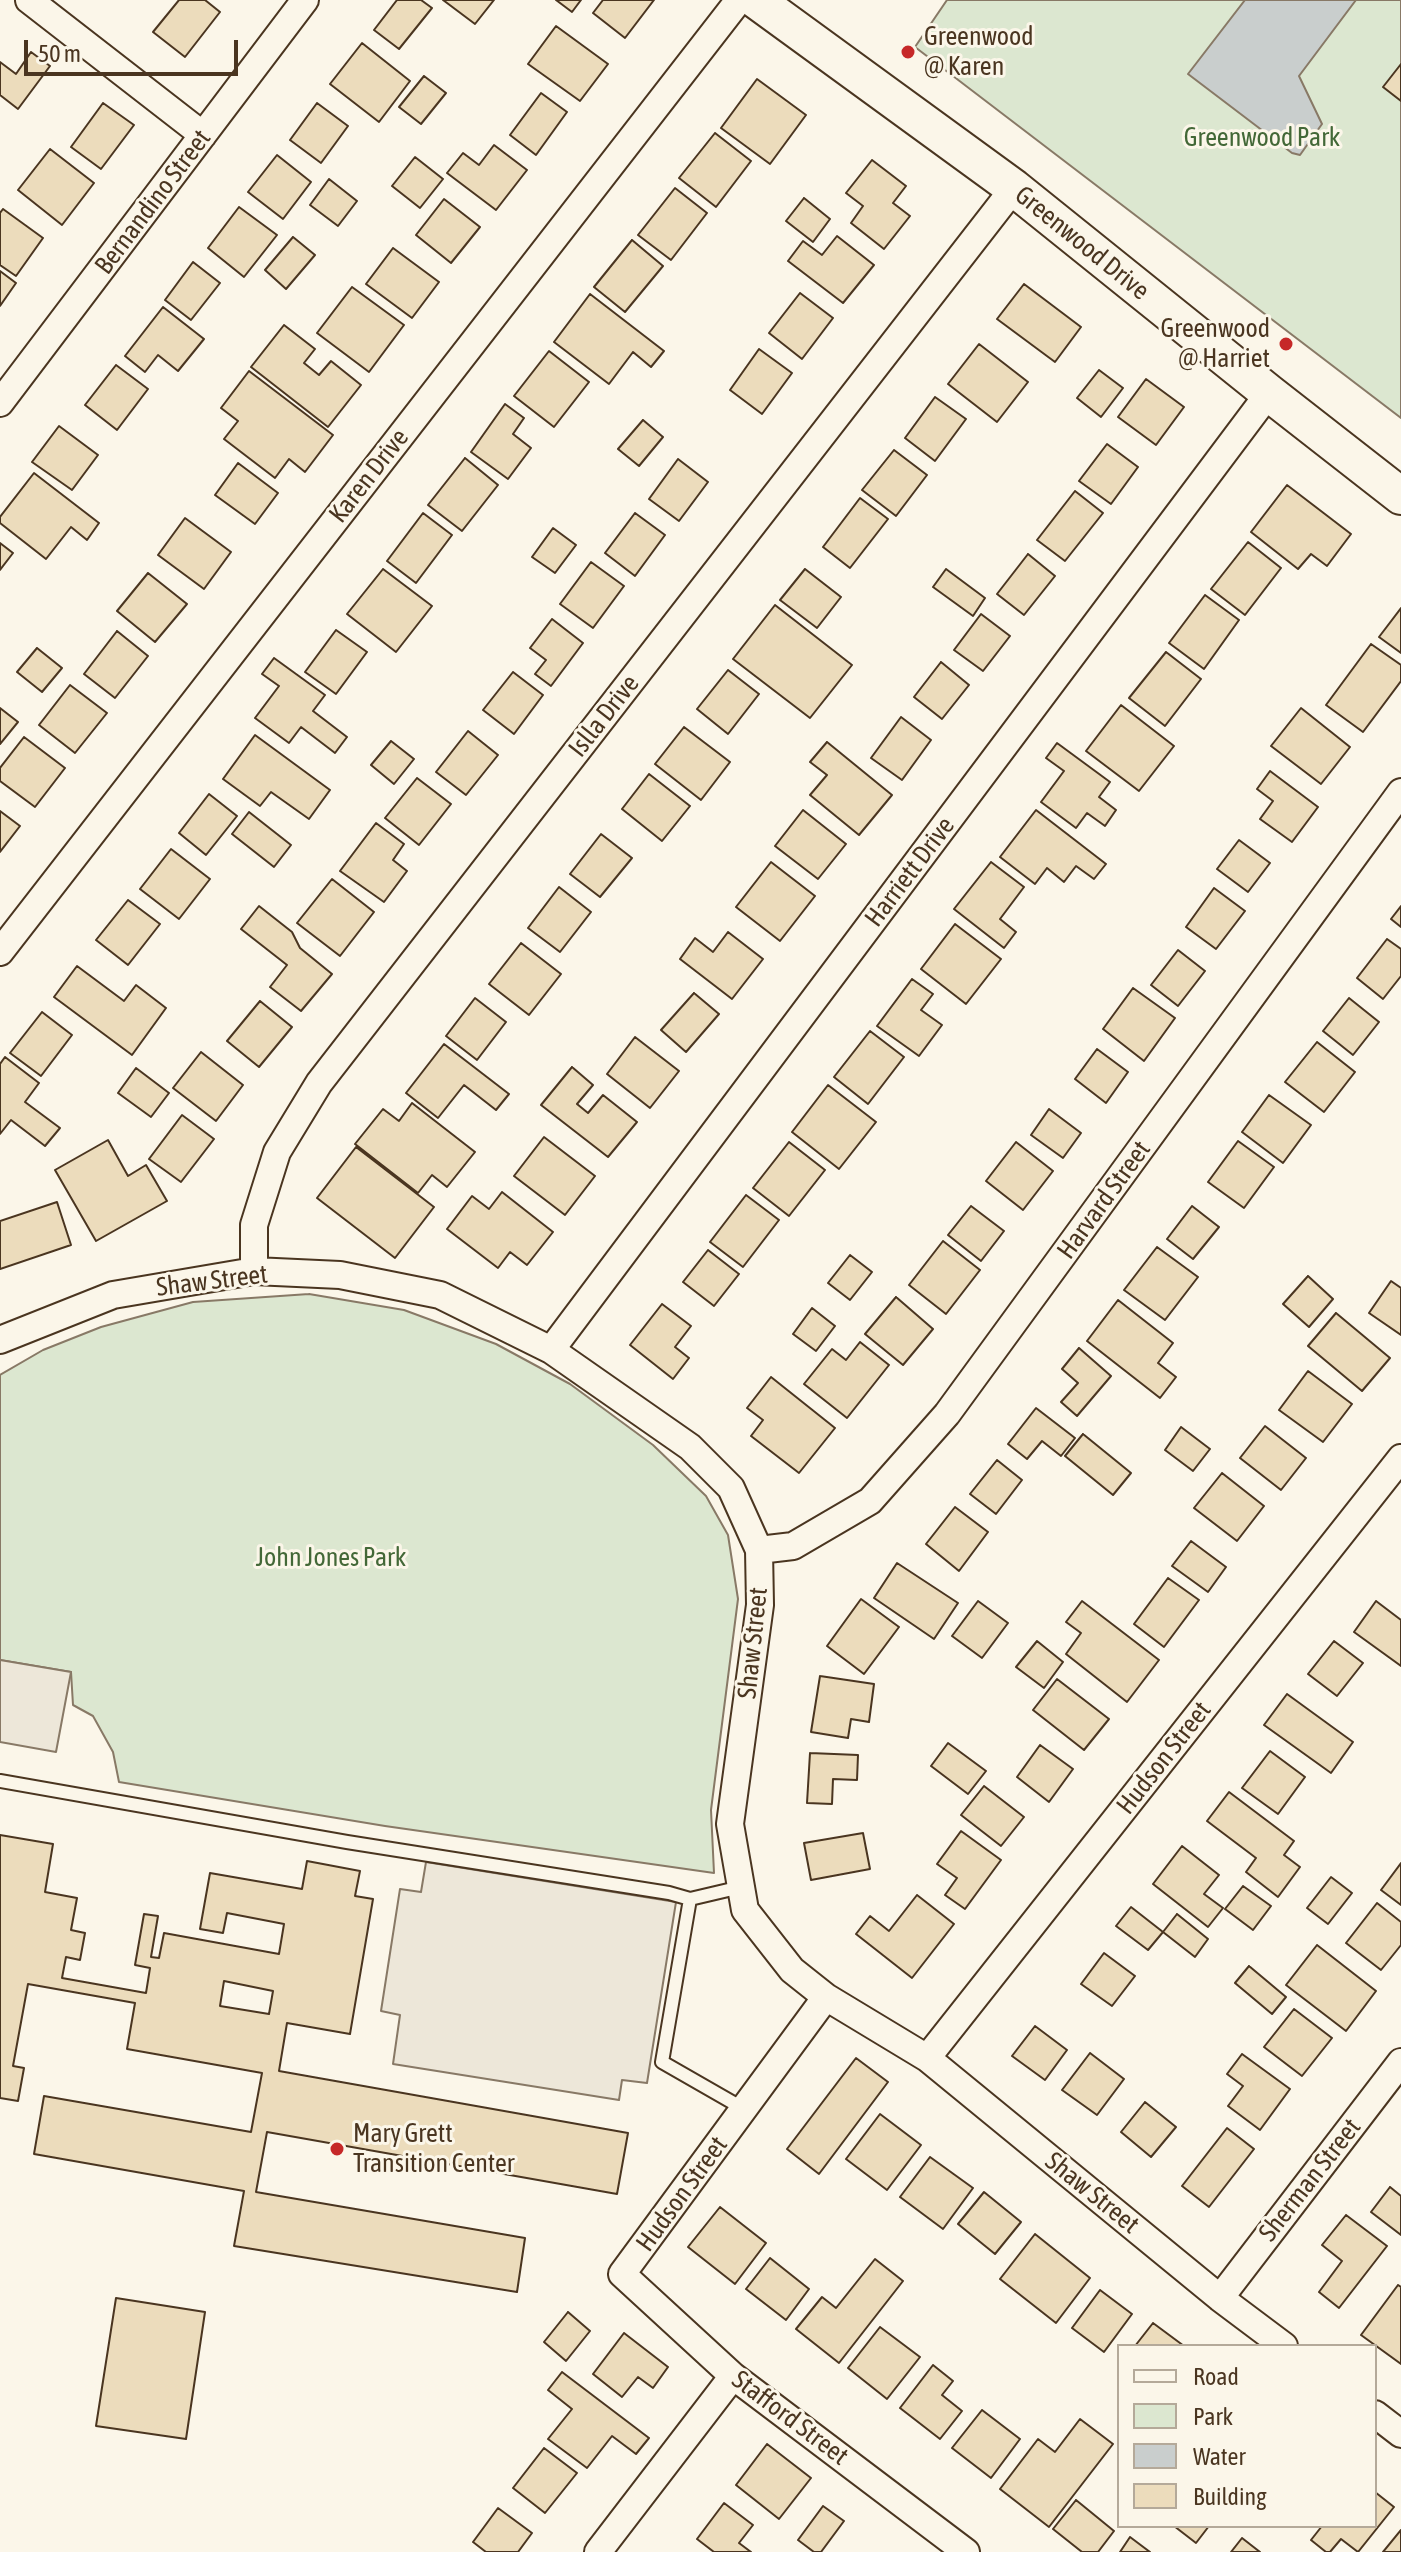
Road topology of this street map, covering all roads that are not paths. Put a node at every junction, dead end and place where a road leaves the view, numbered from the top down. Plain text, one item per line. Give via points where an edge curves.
1 (29, 0) edge
2 (305, 0) edge
3 (739, 0) edge
4 (756, 0) edge
5 (203, 135) junction
6 (1014, 188) junction
7 (1269, 393) junction
8 (0, 403) edge
9 (1401, 496) edge
10 (1401, 792) edge
11 (0, 952) edge
12 (254, 1271) junction
13 (0, 1340) edge
14 (551, 1350) junction
15 (1401, 1458) edge
16 (759, 1550) junction
17 (0, 1781) edge
18 (741, 1887) junction
19 (690, 1899) junction
20 (826, 1997) junction
21 (927, 2058) junction
22 (1401, 2062) edge
23 (744, 2109) junction
24 (622, 2274) joint
25 (1220, 2298) junction
26 (1281, 2344) edge
27 (733, 2376) junction
28 (1377, 2416) edge
29 (1401, 2434) edge
30 (598, 2552) edge
31 (966, 2552) edge

1 - 5 street
2 - 5 street, Bernandino Street
3 - 11 street, Karen Drive
4 - 6 main road, Greenwood Drive
5 - 8 street, Bernandino Street
6 - 7 main road, Greenwood Drive
6 - 12 street, Islla Drive via 319,1083 277,1152 254,1225
7 - 9 main road, Greenwood Drive
7 - 14 street, Harriett Drive
10 - 16 street, Harvard Street via 947,1414 870,1501 793,1546
12 - 13 street, Shaw Street via 113,1295
12 - 14 street, Shaw Street via 340,1275 440,1295
14 - 16 street, Shaw Street via 690,1447 731,1488
15 - 21 street, Hudson Street
16 - 18 street, Shaw Street via 760,1605 730,1824
17 - 19 lane
18 - 19 lane
18 - 20 street, Shaw Street via 745,1910 754,1922 792,1970
19 - 23 lane via 662,2062
20 - 21 street, Shaw Street
20 - 23 street, Hudson Street
21 - 25 street, Shaw Street
22 - 25 street, Sherman Street
23 - 24 street, Hudson Street
24 - 27 street, Stafford Street
25 - 26 street, Shaw Street
27 - 30 street
27 - 31 street, Stafford Street
28 - 29 street

